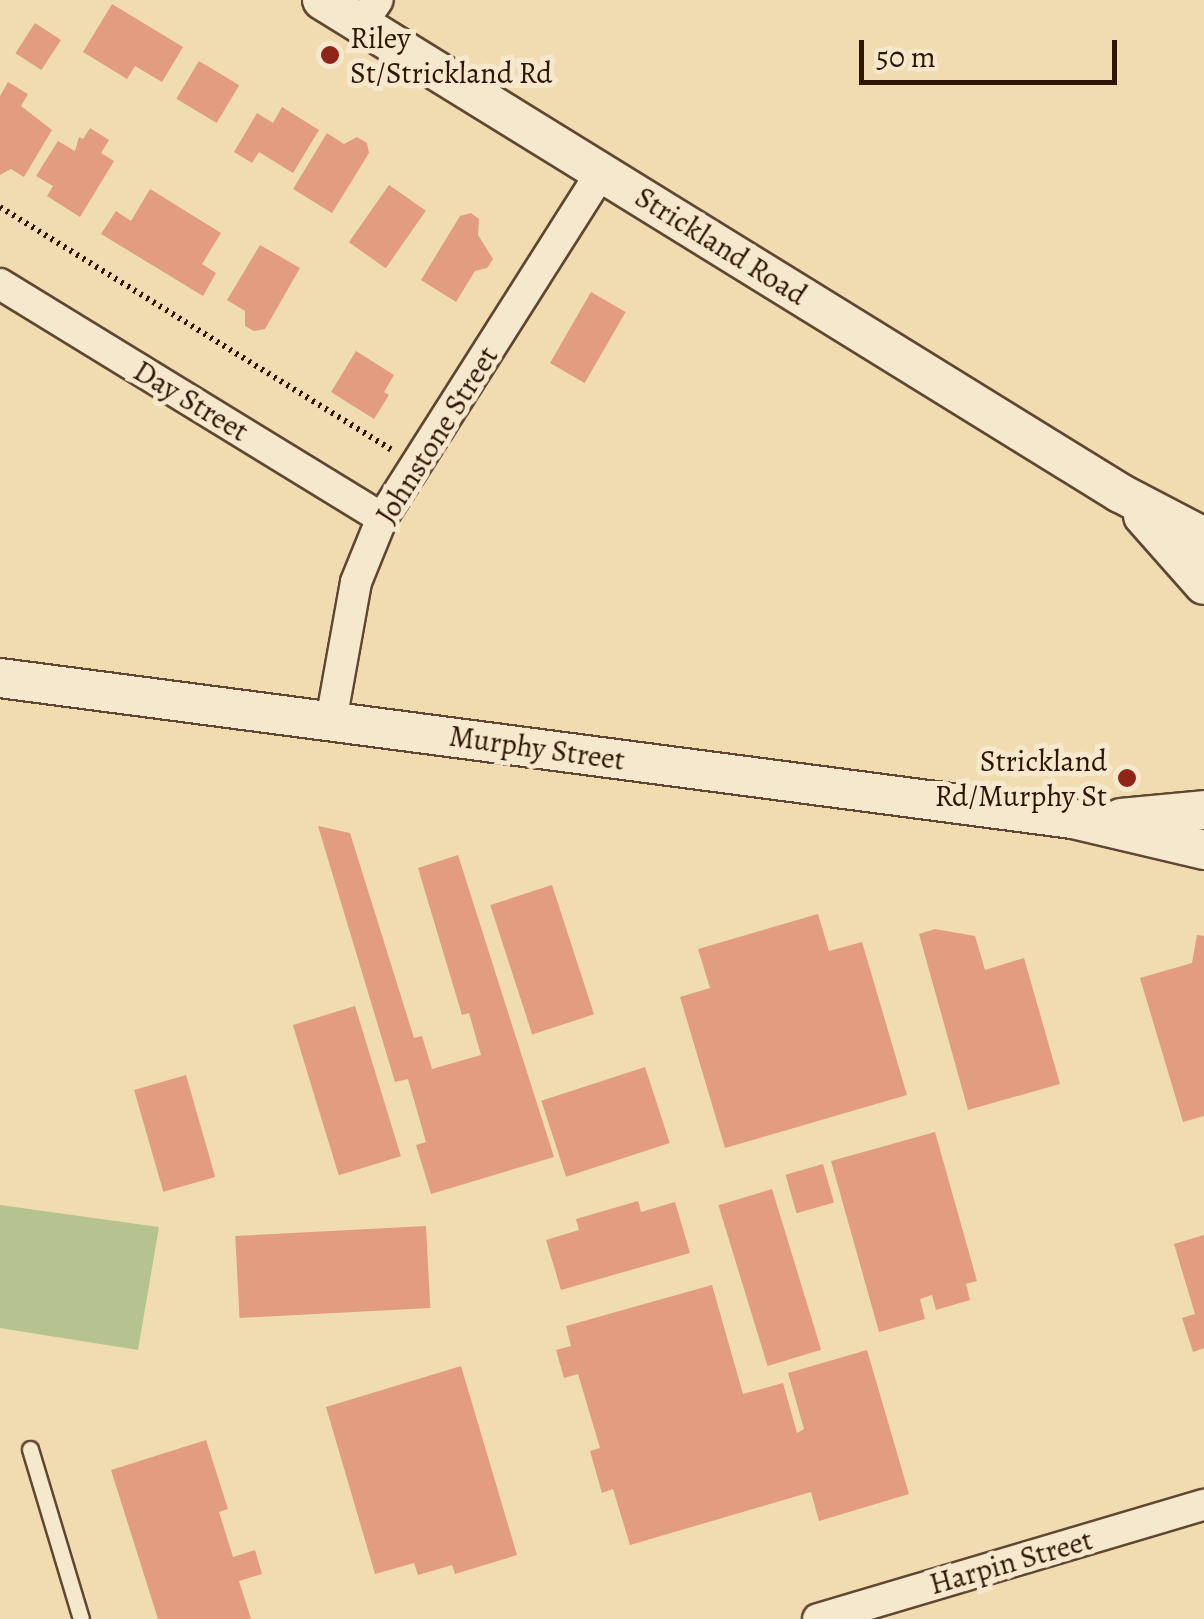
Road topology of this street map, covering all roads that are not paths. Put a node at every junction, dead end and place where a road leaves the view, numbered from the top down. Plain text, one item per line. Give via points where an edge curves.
1 (322, 0) edge
2 (370, 12) edge
3 (602, 172) junction
4 (0, 284) edge
5 (1120, 493) junction
6 (382, 518) junction
7 (1204, 537) edge
8 (1204, 585) edge
9 (0, 678) edge
10 (331, 721) junction
11 (1204, 810) edge
12 (1073, 819) junction
13 (1204, 850) edge
14 (30, 1450) dead end
15 (1204, 1505) edge
16 (81, 1619) edge
17 (818, 1619) edge

1 - 2 street, Strickland Road
2 - 3 street, Strickland Road
3 - 5 street, Strickland Road
3 - 6 street, Johnstone Street
4 - 6 street, Day Street
5 - 7 street, Strickland Road
5 - 8 street, Strickland Road
6 - 10 street, Johnstone Street via 356,582
9 - 10 street, Murphy Street
10 - 12 street, Murphy Street
11 - 12 street, Murphy Street
12 - 13 street, Murphy Street
14 - 16 lane
15 - 17 street, Harpin Street

